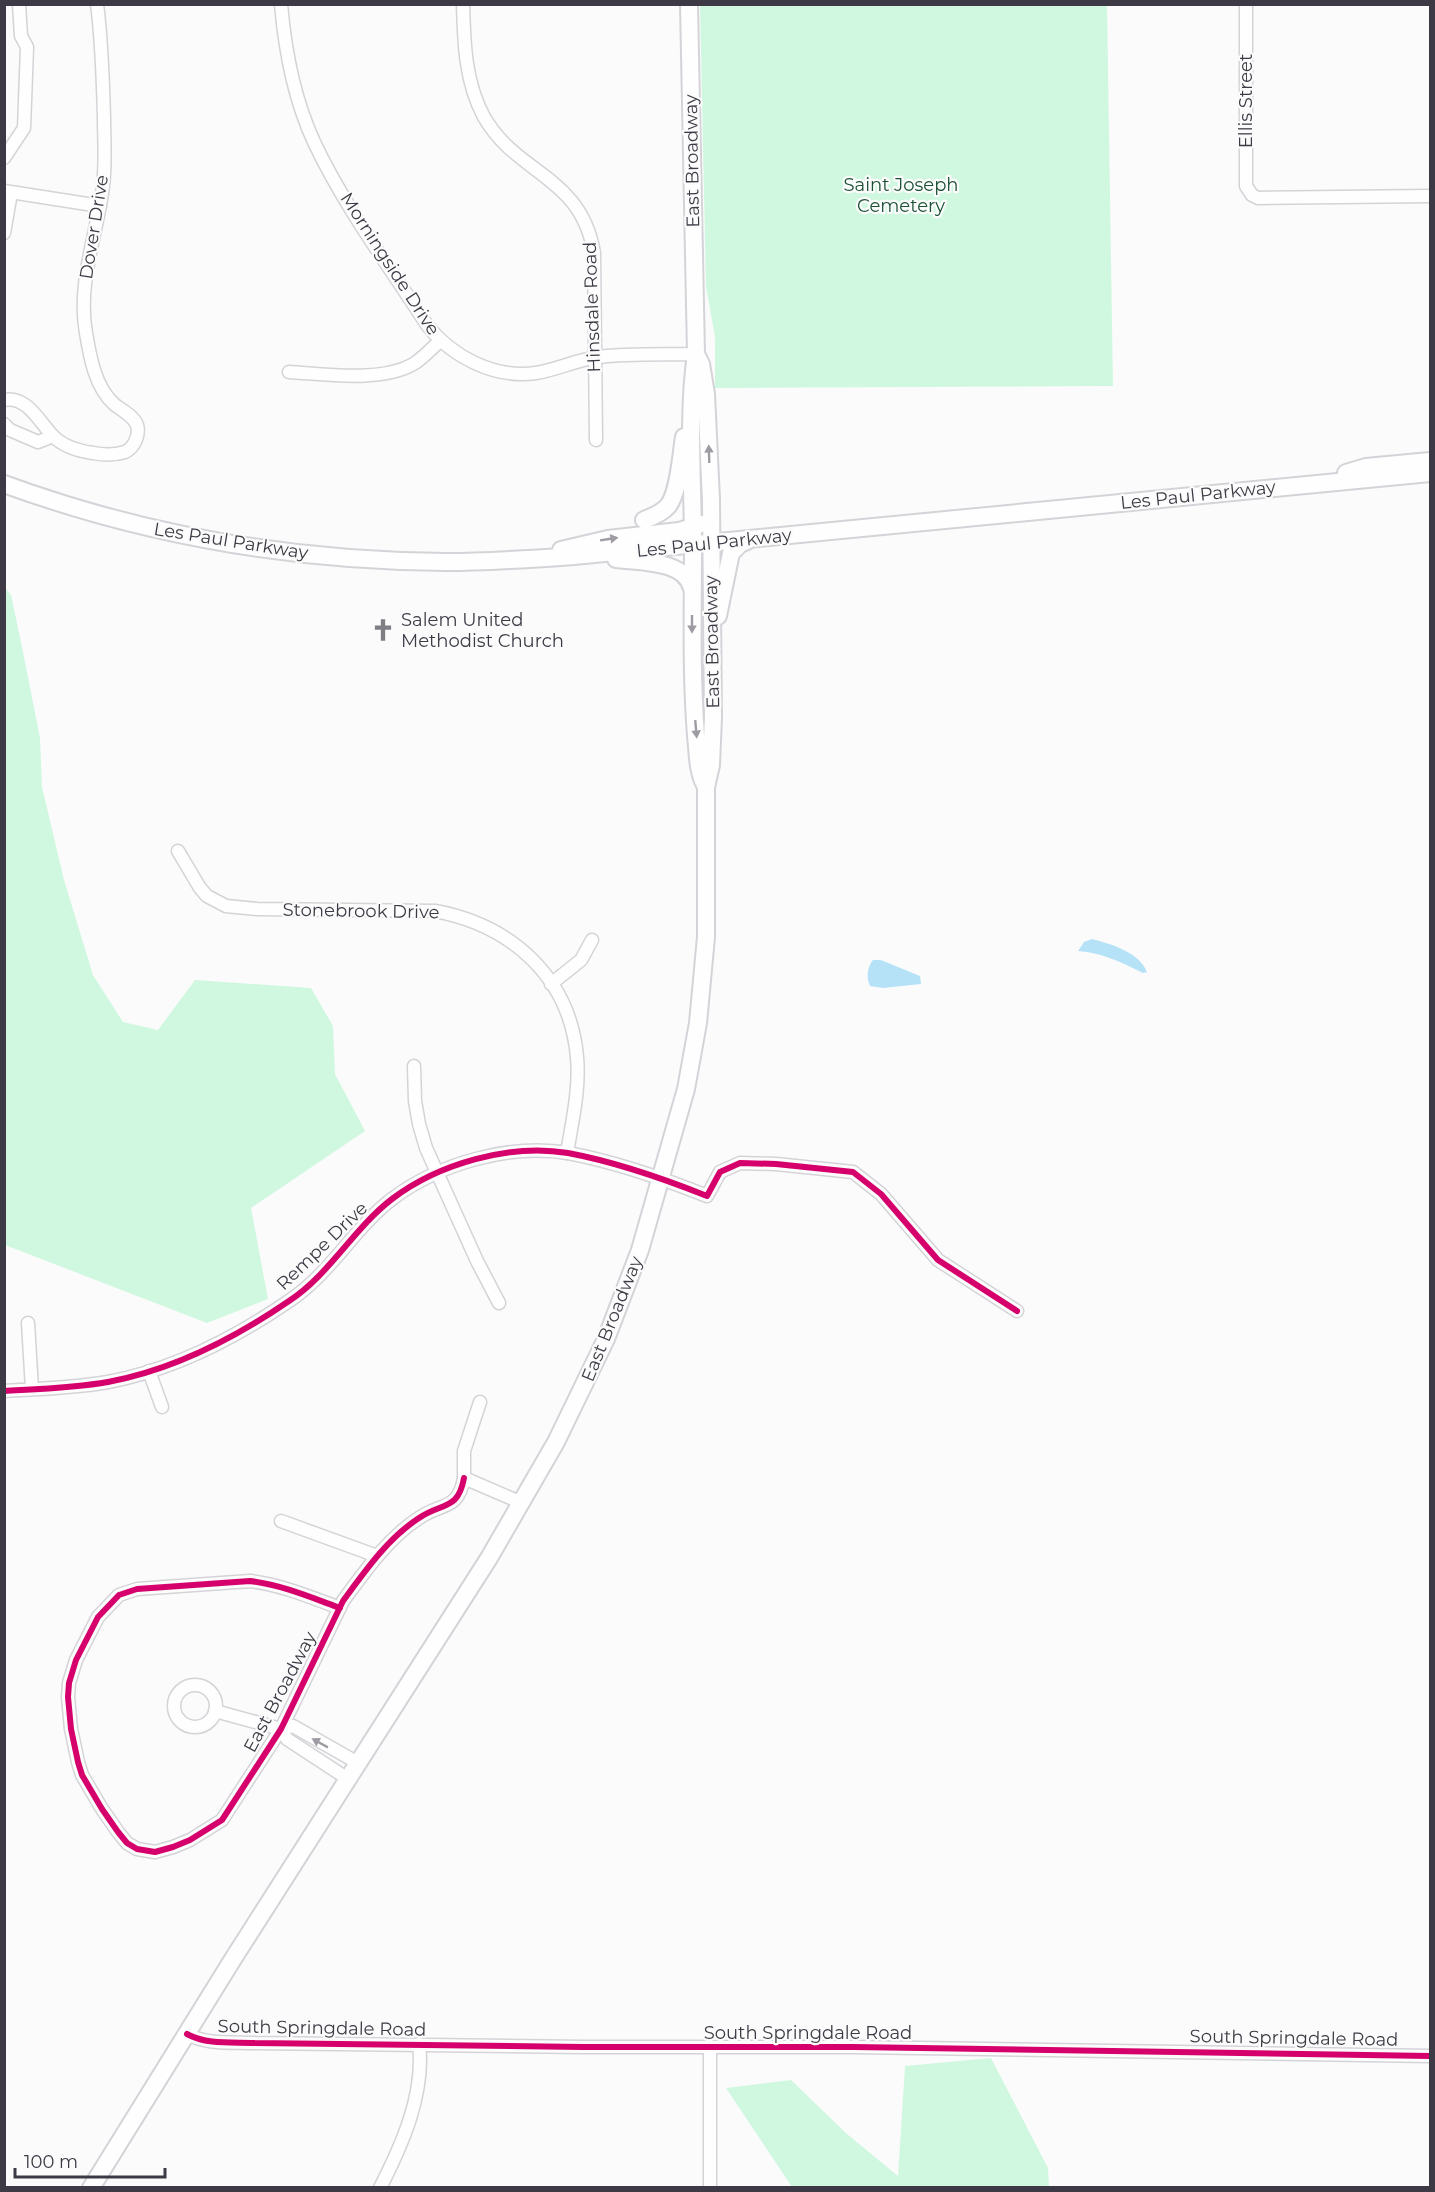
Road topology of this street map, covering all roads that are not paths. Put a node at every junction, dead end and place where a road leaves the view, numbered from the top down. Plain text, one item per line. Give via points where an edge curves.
1 (19, 4) edge
2 (96, 4) edge
3 (281, 4) edge
4 (464, 4) edge
5 (689, 4) edge
6 (1246, 4) edge
7 (4, 158) edge
8 (8, 192) edge
9 (1431, 196) edge
10 (100, 206) junction
11 (5, 232) edge
12 (440, 341) junction
13 (696, 354) junction
14 (595, 357) junction
15 (289, 372) dead end
16 (692, 398) junction
17 (4, 400) edge
18 (4, 424) edge
19 (53, 436) junction
20 (596, 440) dead end
21 (1431, 461) edge
22 (1431, 473) edge
23 (4, 484) edge
24 (1299, 486) junction
25 (711, 513) junction
26 (644, 520) dead end
27 (693, 521) junction
28 (752, 539) junction
29 (711, 543) junction
30 (693, 545) junction
31 (588, 555) junction
32 (532, 559) junction
33 (693, 594) junction
34 (712, 643) junction
35 (706, 787) junction
36 (178, 851) dead end
37 (592, 940) dead end
38 (552, 984) junction
39 (414, 1066) dead end
40 (567, 1153) junction
41 (437, 1172) junction
42 (661, 1178) junction
43 (499, 1303) dead end
44 (1017, 1311) dead end
45 (28, 1323) dead end
46 (148, 1371) junction
47 (32, 1389) junction
48 (4, 1390) edge
49 (480, 1401) dead end
50 (162, 1407) dead end
51 (464, 1478) junction
52 (522, 1503) junction
53 (281, 1521) dead end
54 (377, 1556) junction
55 (340, 1608) junction
56 (215, 1711) dead end
57 (281, 1729) junction
58 (358, 1763) junction
59 (348, 1779) junction
60 (187, 2034) junction
61 (419, 2044) junction
62 (710, 2047) junction
63 (1431, 2056) edge
64 (91, 2187) edge
65 (380, 2187) edge
66 (711, 2187) edge

1 - 7 street via 21,36 27,48 24,128
2 - 10 street, Dover Drive via 104,147
3 - 12 street, Morningside Drive via 292,77 314,140 371,239
4 - 14 street, Hinsdale Road via 468,70 485,118 506,145 570,198 586,224 594,253
5 - 13 main road, East Broadway
6 - 9 street, Ellis Street via 1246,186 1252,195
8 - 10 street
8 - 11 street
10 - 19 street, Dover Drive via 85,280 86,333 96,376 112,403 128,413 137,425 137,435 133,446 124,452 104,455 74,450
12 - 14 street, Morningside Drive via 468,360 507,373 537,373
12 - 15 street via 416,362 384,373
13 - 14 street, Morningside Drive
13 - 16 main road, East Broadway
25 -> 13 main road, East Broadway via 706,394
14 - 20 street, Hinsdale Road
16 - 26 main road via 672,497 665,509
16 - 27 main road, East Broadway
17 - 19 street via 22,403
18 - 19 street via 38,442
21 - 24 main road via 1366,468
22 - 24 main road, Les Paul Parkway
23 - 32 main road, Les Paul Parkway via 153,528 261,549 398,561
24 - 28 main road, Les Paul Parkway
25 - 27 main road via 706,521
25 - 29 main road, East Broadway
27 - 30 main road, East Broadway
32 -> 27 main road via 585,543 679,531
28 - 29 main road, Les Paul Parkway
28 - 34 main road via 731,553
29 - 30 main road, Les Paul Parkway
29 - 34 main road, East Broadway
30 - 31 main road, Les Paul Parkway
30 - 33 main road, East Broadway
31 - 32 main road, Les Paul Parkway
31 - 33 main road via 675,568 690,581
33 -> 35 main road, East Broadway via 694,713 700,777
34 - 35 main road, East Broadway via 711,765
35 - 42 main road, East Broadway via 707,921 700,1006 689,1074
36 - 38 street, Stonebrook Drive via 207,896 226,906 416,909 457,915 509,939
37 - 38 street via 581,960
38 - 40 street, Stonebrook Drive via 568,1018 577,1056 576,1096
39 - 41 street via 419,1124
40 - 41 street, Rempe Drive via 499,1154
40 - 42 street, Rempe Drive
41 - 43 street
41 - 46 street, Rempe Drive via 393,1199 292,1300 223,1341
42 - 44 street, Rempe Drive via 707,1196 720,1172 740,1163 853,1172 881,1194 938,1260
42 - 52 main road, East Broadway via 638,1256 610,1330
45 - 47 street
46 - 47 street, Rempe Drive via 110,1381
46 - 50 street
47 - 48 street, Rempe Drive
49 - 51 street via 464,1451
51 - 52 street
51 - 54 street, East Broadway via 454,1502 419,1517
52 - 58 main road, East Broadway
53 - 54 street
54 - 55 street, East Broadway
55 - 57 street, East Broadway
55 - 57 street, East Broadway via 294,1590 250,1581 137,1588 119,1595 104,1609 71,1674 71,1729 82,1775 118,1832 127,1843 142,1851 173,1847 222,1820
56 - 57 street
58 -> 57 street via 293,1726
57 - 59 street via 287,1739
58 - 59 main road, East Broadway
59 - 60 main road, East Broadway
60 - 61 street, South Springdale Road via 213,2042
60 - 64 main road, East Broadway
61 - 62 street, South Springdale Road
61 - 65 street via 418,2078 410,2119
62 - 63 street, South Springdale Road
62 - 66 street

